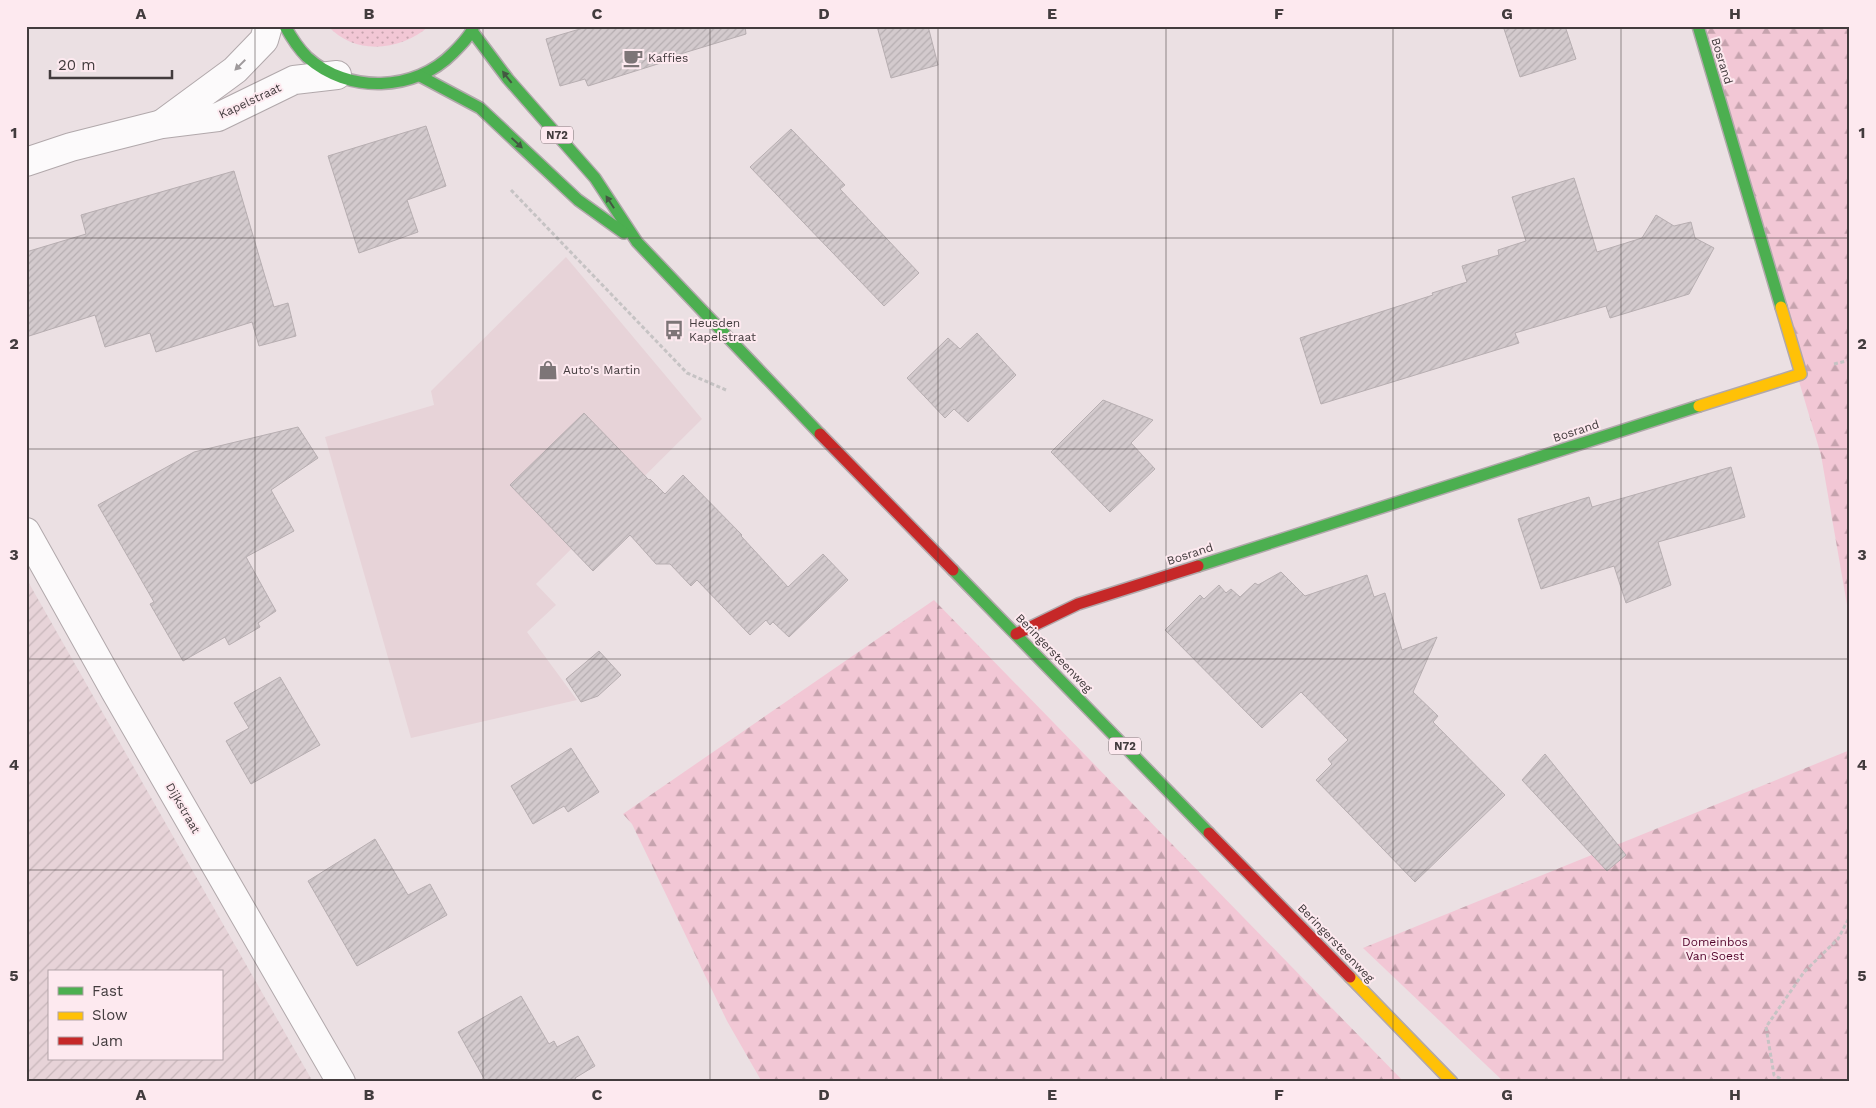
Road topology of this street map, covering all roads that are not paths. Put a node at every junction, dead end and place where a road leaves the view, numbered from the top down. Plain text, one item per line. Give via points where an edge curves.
1 (268, 26) edge
2 (285, 26) edge
3 (1698, 26) edge
4 (473, 29) edge
5 (337, 75) junction
6 (420, 76) junction
7 (162, 124) junction
8 (26, 162) edge
9 (637, 242) junction
10 (26, 532) edge
11 (1016, 634) junction
12 (341, 1082) edge
13 (1452, 1082) edge

1 -> 7 street, Kapelstraat via 264,40 235,70
2 - 5 main road, Beringersteenweg via 309,58
3 - 11 main road, Bosrand via 1801,374 1078,604
4 - 6 main road, Beringersteenweg via 450,58
9 -> 4 main road, Beringersteenweg / N72 via 595,178 508,79
5 - 6 main road, Beringersteenweg via 364,83 393,84
5 - 7 street, Kapelstraat via 294,80 218,117
6 -> 9 main road, Beringersteenweg / N72 via 480,108 578,200
7 - 8 street, Kapelstraat
9 - 11 main road, Beringersteenweg / N72
10 - 12 street, Dijkstraat
11 - 13 main road, Beringersteenweg / N72

